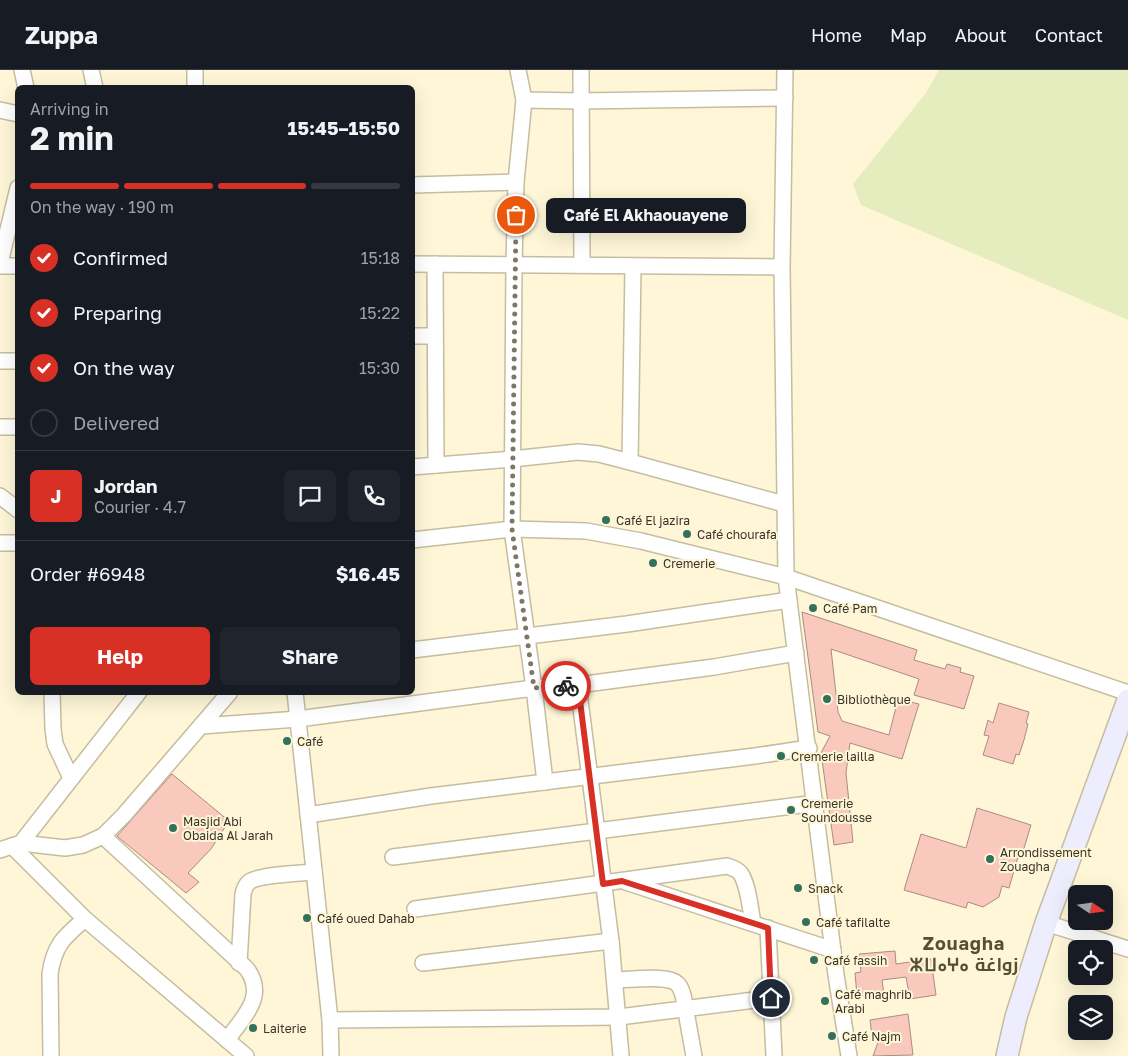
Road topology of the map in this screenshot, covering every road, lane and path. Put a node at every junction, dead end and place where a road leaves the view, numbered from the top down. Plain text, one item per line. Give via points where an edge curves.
1 (22, 70) edge
2 (91, 70) edge
3 (195, 70) edge
4 (518, 70) edge
5 (581, 70) edge
6 (785, 70) edge
7 (25, 85) edge
8 (94, 85) edge
9 (195, 85) edge
10 (785, 98) junction
11 (524, 100) junction
12 (580, 101) junction
13 (0, 110) edge
14 (15, 113) edge
15 (516, 182) junction
16 (415, 185) edge
17 (15, 201) edge
18 (0, 264) edge
19 (415, 264) edge
20 (436, 264) junction
21 (514, 265) junction
22 (582, 265) junction
23 (15, 266) edge
24 (633, 267) junction
25 (782, 267) junction
26 (415, 336) edge
27 (435, 336) junction
28 (0, 361) edge
29 (15, 361) edge
30 (0, 427) edge
31 (15, 427) edge
32 (512, 459) junction
33 (630, 462) junction
34 (436, 464) junction
35 (415, 467) edge
36 (0, 496) edge
37 (784, 504) junction
38 (15, 508) edge
39 (512, 529) junction
40 (415, 540) edge
41 (15, 543) edge
42 (0, 544) edge
43 (786, 578) junction
44 (789, 600) junction
45 (527, 636) junction
46 (415, 650) edge
47 (796, 653) junction
48 (578, 685) junction
49 (534, 688) junction
50 (1128, 693) edge
51 (52, 695) edge
52 (137, 695) edge
53 (227, 695) edge
54 (295, 695) edge
55 (1128, 700) edge
56 (298, 719) junction
57 (201, 726) junction
58 (809, 748) junction
59 (589, 777) junction
60 (71, 778) junction
61 (545, 782) junction
62 (816, 803) junction
63 (308, 815) junction
64 (596, 830) junction
65 (103, 836) junction
66 (11, 846) edge
67 (392, 856) dead end
68 (314, 872) junction
69 (622, 881) junction
70 (603, 884) junction
71 (415, 909) dead end
72 (85, 919) junction
73 (753, 923) junction
74 (1046, 923) junction
75 (768, 928) junction
76 (611, 941) junction
77 (1128, 948) edge
78 (833, 950) junction
79 (239, 963) junction
80 (423, 963) dead end
81 (615, 980) junction
82 (771, 998) junction
83 (686, 1008) junction
84 (619, 1017) junction
85 (330, 1020) junction
86 (236, 1051) edge
87 (51, 1056) edge
88 (331, 1056) edge
89 (621, 1056) edge
90 (694, 1056) edge
91 (774, 1056) edge
92 (849, 1056) edge
93 (1007, 1056) edge

1 - 7 street
2 - 8 street
3 - 9 street
4 - 11 street
5 - 12 street
6 - 10 street
10 - 12 street
10 - 25 street
11 - 12 street
11 - 15 street
12 - 22 street
13 - 14 street
15 - 16 street
15 - 21 street
17 - 18 street
18 - 23 street
19 - 20 street
20 - 21 street
20 - 27 street
21 - 22 street
21 - 32 street
22 - 24 street
24 - 25 street
24 - 33 street
25 - 37 street
26 - 27 street
27 - 34 street
28 - 29 street
30 - 31 street
32 - 33 street via 578,452
32 - 34 street
32 - 39 street
33 - 37 street
34 - 35 street
36 - 38 street
37 - 43 street
39 - 40 street
39 - 43 street via 565,529 606,534
39 - 45 street
41 - 42 street
43 - 44 street
43 - 50 street
44 - 45 street
44 - 47 street
45 - 46 street
45 - 49 street
47 - 48 street
47 - 58 street
48 - 49 street
48 - 59 street
49 - 56 street
49 - 61 street
51 - 60 street via 55,744
52 - 60 street
53 - 57 street
54 - 56 street
55 - 74 main road
56 - 57 street
56 - 63 street
57 - 65 street
58 - 59 street
58 - 62 street
59 - 61 street
59 - 64 street
60 - 66 street
61 - 63 street
62 - 64 street
62 - 78 street
63 - 68 street
64 - 67 street
64 - 70 street
65 - 66 street via 83,845 65,848
65 - 79 street
66 - 72 street
68 - 79 street via 248,882 242,903
68 - 85 street
69 - 70 street
69 - 73 street
69 - 73 street via 727,866 740,873 746,886
70 - 71 street
70 - 76 street
72 - 86 street
72 - 87 street via 64,936 52,962
73 - 75 street
74 - 77 street
74 - 93 main road
75 - 78 street
75 - 82 street
76 - 80 street
76 - 81 street
78 - 92 street
79 - 86 street via 253,978 255,990
81 - 83 street via 662,979 676,982
81 - 84 street
82 - 83 street
82 - 91 street
83 - 84 street
83 - 90 street
84 - 85 street
84 - 89 street
85 - 88 street

